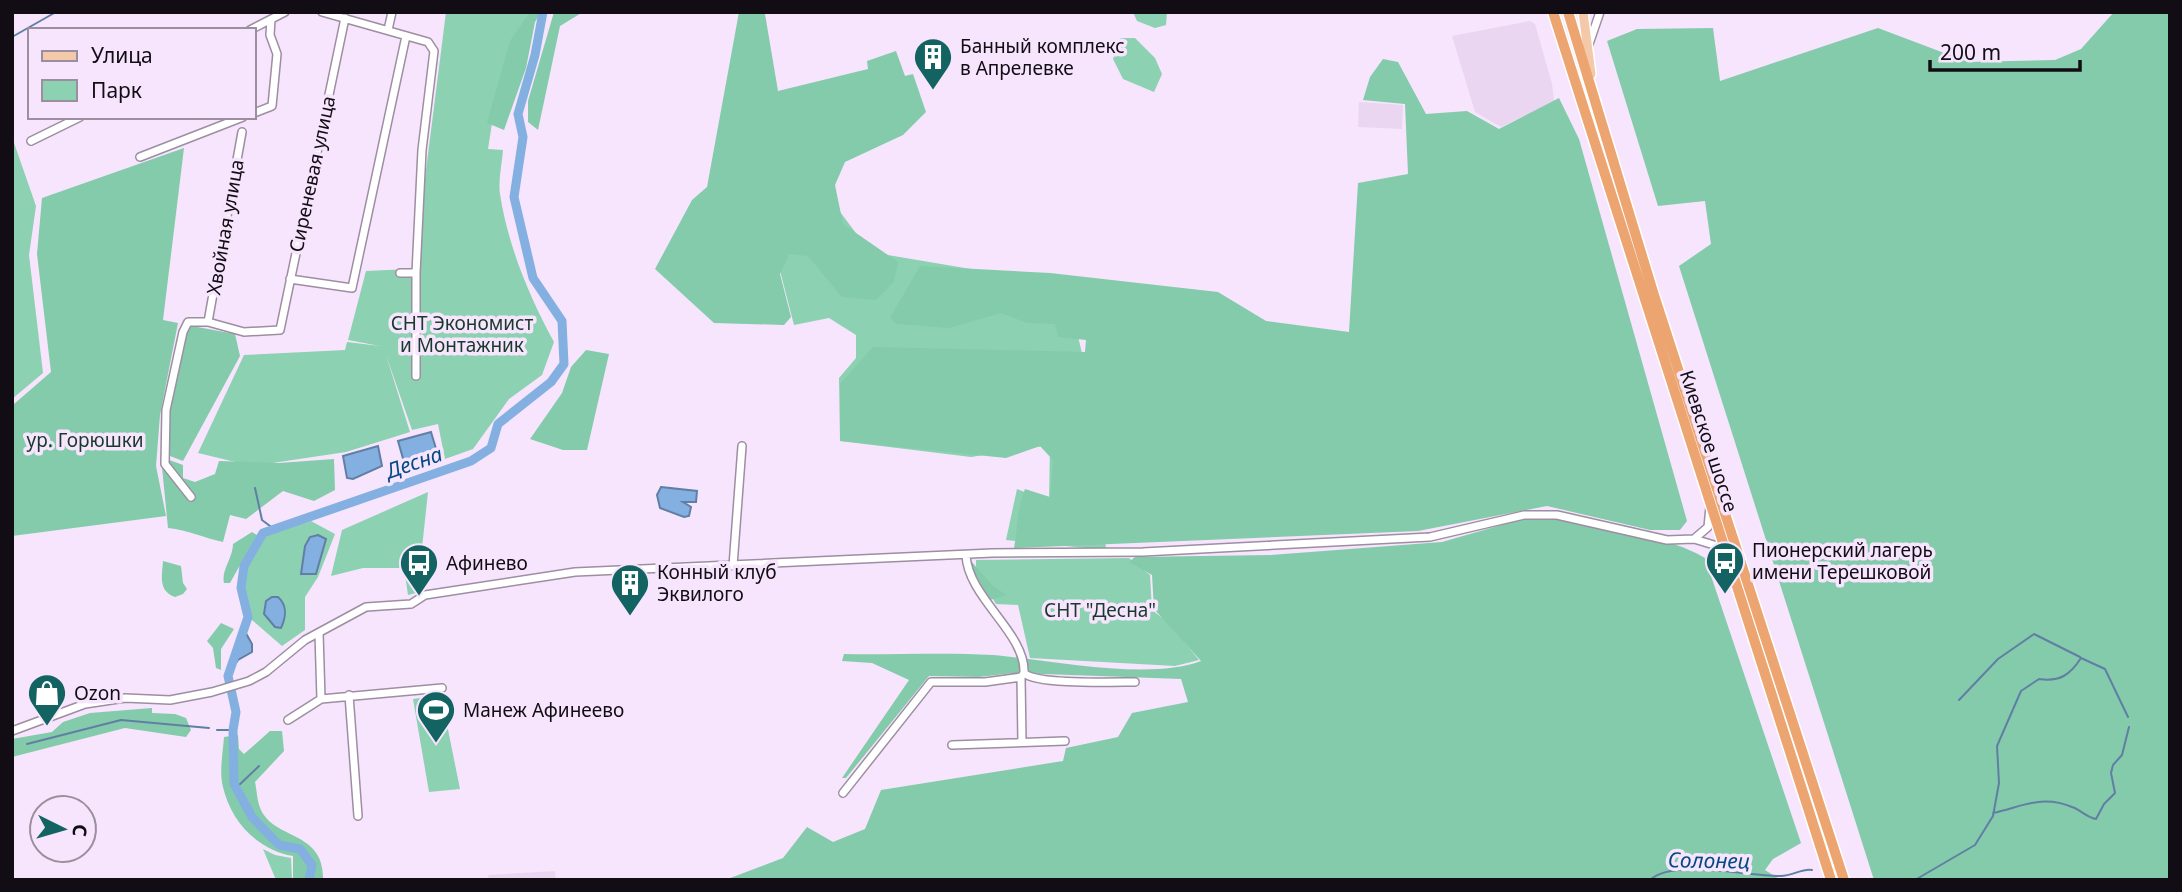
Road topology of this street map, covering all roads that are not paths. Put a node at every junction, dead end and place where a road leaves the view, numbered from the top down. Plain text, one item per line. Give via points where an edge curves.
1 (285, 12) edge
2 (322, 12) edge
3 (392, 12) edge
4 (1553, 12) edge
5 (1568, 12) edge
6 (1583, 12) edge
7 (1600, 12) edge
8 (350, 17) edge
9 (271, 20) junction
10 (254, 28) edge
11 (388, 30) junction
12 (406, 36) junction
13 (1588, 48) junction
14 (1597, 100) junction
15 (256, 112) edge
16 (76, 119) edge
17 (238, 119) edge
18 (242, 132) dead end
19 (31, 141) dead end
20 (140, 157) dead end
21 (400, 273) dead end
22 (416, 273) junction
23 (290, 279) junction
24 (208, 322) junction
25 (416, 376) dead end
26 (742, 446) dead end
27 (191, 497) dead end
28 (1710, 502) junction
29 (1695, 539) junction
30 (966, 555) junction
31 (1729, 561) junction
32 (733, 566) junction
33 (319, 633) junction
34 (1022, 675) junction
35 (1135, 682) dead end
36 (442, 688) dead end
37 (349, 695) junction
38 (321, 699) junction
39 (288, 720) dead end
40 (12, 731) edge
41 (1065, 741) dead end
42 (1022, 742) junction
43 (952, 745) dead end
44 (843, 793) dead end
45 (358, 816) dead end
46 (1831, 880) edge
47 (1844, 880) edge

1 - 9 street
2 - 8 street
3 - 11 street
4 - 28 highway, Киевское шоссе
5 - 14 highway, Киевское шоссе
6 - 13 main road
7 - 13 street
8 - 11 street
8 - 23 street, Сиреневая улица
9 - 10 street
9 - 15 street via 270,35 277,54 271,106
11 - 12 street
12 - 22 street via 428,42 434,51 422,150
12 - 23 street via 352,288
13 - 14 main road
14 - 47 highway, Киевское шоссе via 1653,292
16 - 19 street
17 - 20 street
18 - 24 street, Хвойная улица
21 - 22 street
22 - 25 street
23 - 24 street, Сиреневая улица via 279,330 244,332
24 - 27 street via 188,322 183,332 166,410 165,464
26 - 32 street
28 - 29 street via 1708,527
28 - 31 highway, Киевское шоссе
29 - 30 street via 1667,540 1557,514 1524,515 1430,537 1143,552
29 - 31 street via 1713,545
30 - 32 street
30 - 34 street via 970,576 1019,651
31 - 46 highway, Киевское шоссе
32 - 33 street via 544,575 425,595 411,604 366,607
33 - 38 street
33 - 40 street via 249,681 170,699 125,698 85,704
34 - 35 street via 1078,682
34 - 42 street
34 - 44 street via 985,682 931,682
36 - 37 street
37 - 38 street
37 - 45 street
38 - 39 street
41 - 42 street
42 - 43 street

